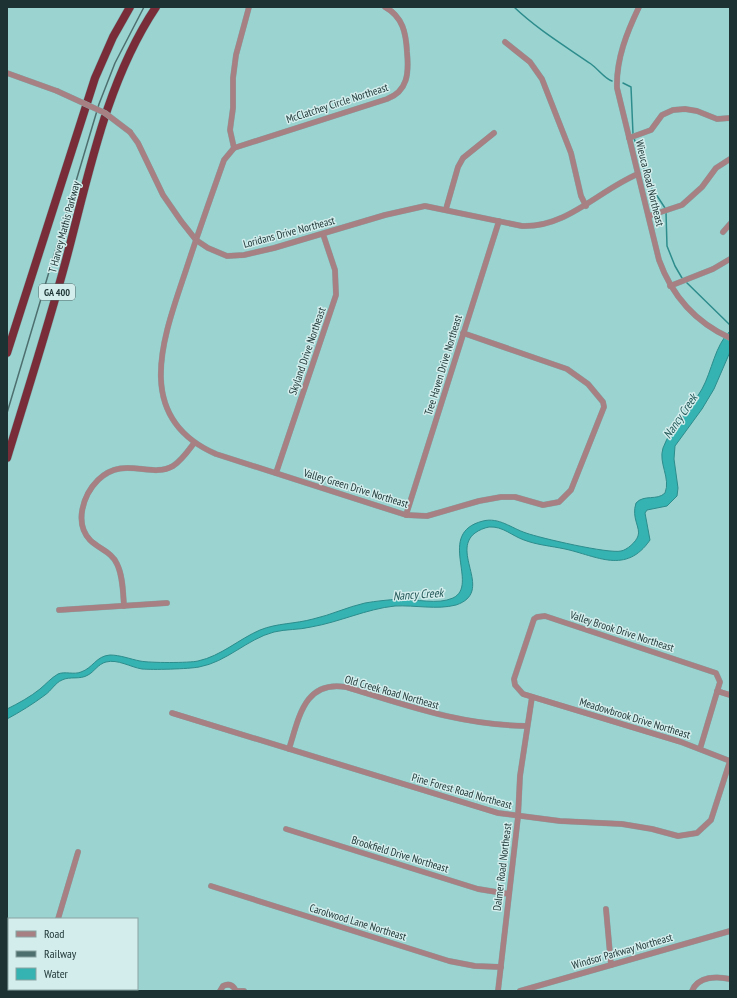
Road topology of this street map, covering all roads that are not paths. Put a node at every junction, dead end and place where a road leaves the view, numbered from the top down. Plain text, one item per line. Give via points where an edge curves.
1 (130, 7) edge
2 (156, 7) edge
3 (249, 7) edge
4 (384, 7) edge
5 (639, 7) edge
6 (505, 42) dead end
7 (7, 74) edge
8 (730, 118) edge
9 (494, 133) dead end
10 (630, 138) junction
11 (234, 148) junction
12 (730, 159) edge
13 (638, 174) junction
14 (586, 206) junction
15 (446, 209) junction
16 (648, 216) junction
17 (498, 221) junction
18 (730, 224) edge
19 (723, 232) dead end
20 (323, 234) junction
21 (196, 240) junction
22 (730, 259) edge
23 (670, 286) junction
24 (464, 333) junction
25 (730, 338) edge
26 (7, 353) edge
27 (194, 443) junction
28 (7, 458) edge
29 (276, 473) junction
30 (406, 515) junction
31 (168, 604) dead end
32 (124, 606) junction
33 (60, 610) dead end
34 (717, 691) junction
35 (730, 695) edge
36 (532, 697) junction
37 (172, 713) dead end
38 (527, 726) junction
39 (289, 749) junction
40 (700, 749) junction
41 (730, 761) edge
42 (518, 817) junction
43 (286, 829) dead end
44 (78, 852) dead end
45 (211, 886) dead end
46 (509, 894) junction
47 (606, 909) dead end
48 (58, 918) edge
49 (730, 931) edge
50 (610, 965) junction
51 (500, 967) junction
52 (729, 977) edge
53 (220, 991) edge
54 (236, 991) edge
55 (244, 991) edge
56 (498, 991) edge
57 (520, 991) edge
58 (692, 991) edge

1 - 26 highway, T Harvey Mathis Parkway / GA 400 via 95,78
2 - 28 highway, T Harvey Mathis Parkway / GA 400 via 124,66 107,112
3 - 11 street via 240,35 234,70 230,130
4 - 11 street, McClatchey Circle Northeast via 398,17 406,34 408,76 402,89 386,99
5 - 10 street, Wieuca Road Northeast via 621,50 616,77 618,99
6 - 14 street via 521,53 542,79 571,153 581,196
7 - 21 street, Loridans Drive Northeast, bridge via 57,91 105,113 130,132 170,207
8 - 10 street via 717,119 697,111 673,110 662,115 651,130
9 - 15 street via 463,158
10 - 13 street, Wieuca Road Northeast
11 - 21 street via 224,160
12 - 16 street via 716,168 702,187 682,205
13 - 14 street, Loridans Drive Northeast
13 - 16 street, Wieuca Road Northeast
14 - 17 street, Loridans Drive Northeast via 536,226
15 - 17 street, Loridans Drive Northeast
15 - 20 street, Loridans Drive Northeast via 420,207 385,214
16 - 23 street, Wieuca Road Northeast via 659,260
17 - 24 street, Tree Haven Drive Northeast
18 - 19 street
20 - 21 street, Loridans Drive Northeast via 238,256 217,253
20 - 29 street, Skyland Drive Northeast via 335,270 336,295
21 - 27 street, Valley Green Drive Northeast via 163,342 160,378 163,400 169,413 176,425
22 - 23 street via 713,269
23 - 25 street, Wieuca Road Northeast via 687,308 711,328
24 - 30 street, Tree Haven Drive Northeast
24 - 30 street, Valley Green Drive Northeast via 567,369 588,384 603,402 604,407 571,490 559,502 542,505 515,497 501,497 427,516
27 - 29 street, Valley Green Drive Northeast via 216,454
27 - 32 street via 180,460 168,468 156,470 128,467 106,474 94,484 85,501 81,517 83,529 90,540 107,552 118,565
29 - 30 street, Valley Green Drive Northeast
31 - 32 street
32 - 33 street
34 - 35 street
34 - 36 street, Valley Brook Drive Northeast via 719,677 713,671 541,616 531,622 514,678 519,691
34 - 40 street, Valley Brook Drive Northeast
36 - 38 street, Dalmer Road Northeast
36 - 40 street, Meadowbrook Drive Northeast
37 - 39 street, Pine Forest Road Northeast
38 - 39 street, Old Creek Road Northeast via 452,719 346,687 334,686 317,692 305,703
38 - 42 street, Dalmer Road Northeast
39 - 42 street, Pine Forest Road Northeast via 464,804
40 - 41 street, Meadowbrook Drive Northeast
41 - 42 street, Pine Forest Road Northeast via 711,820 703,830 692,835 678,836 622,824
42 - 46 street, Dalmer Road Northeast
43 - 46 street, Brookfield Drive Northeast via 478,889
44 - 48 street
45 - 51 street, Carolwood Lane Northeast via 449,961
46 - 51 street, Dalmer Road Northeast
47 - 50 street
49 - 50 street, Windsor Parkway Northeast
50 - 57 street, Windsor Parkway Northeast
51 - 56 street, Dalmer Road Northeast
52 - 58 street via 703,980
53 - 54 street via 228,984
54 - 55 street

